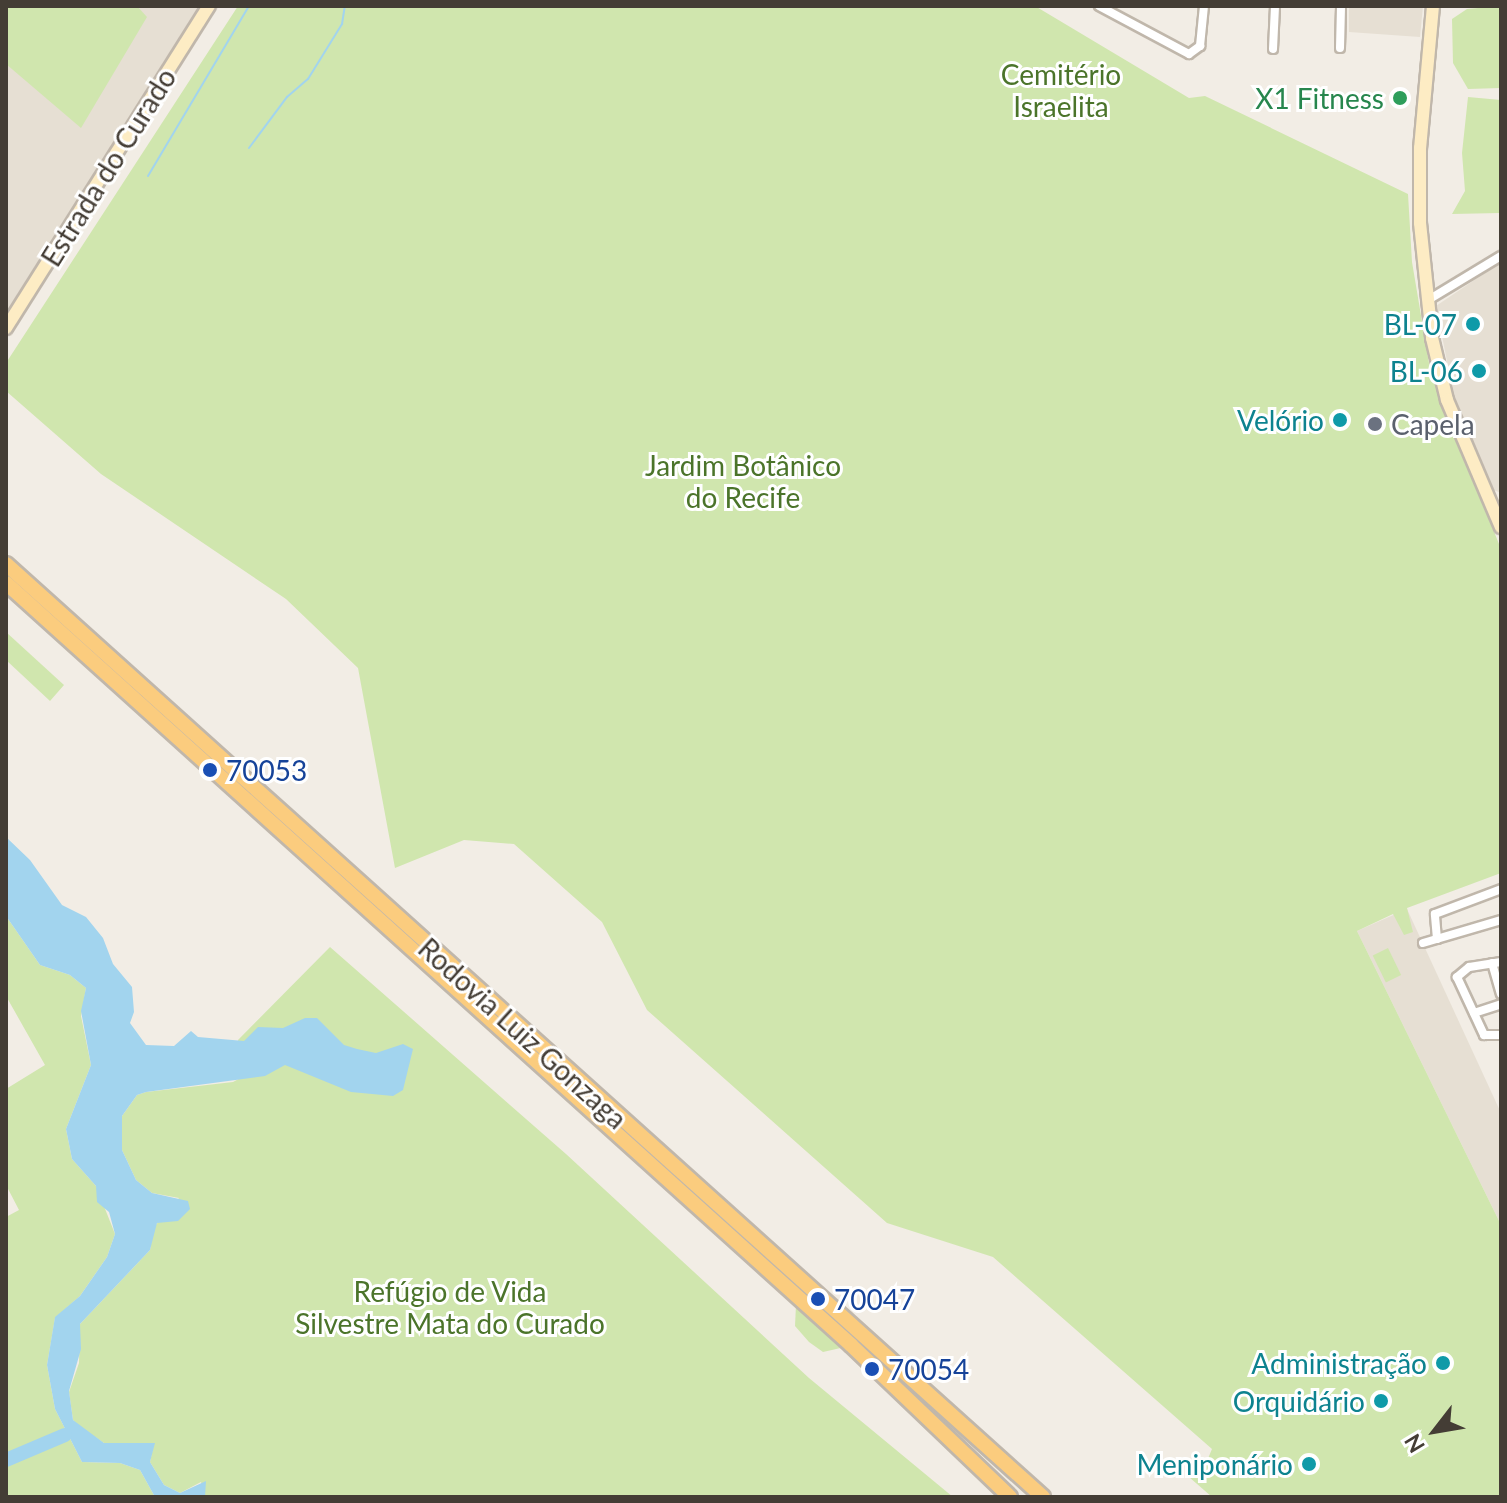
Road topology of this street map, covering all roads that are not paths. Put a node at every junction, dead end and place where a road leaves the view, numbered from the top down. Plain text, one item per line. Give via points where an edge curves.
1 (209, 6) edge
2 (1099, 6) edge
3 (1120, 6) edge
4 (1204, 6) edge
5 (1275, 6) edge
6 (1341, 6) edge
7 (1433, 6) edge
8 (1115, 15) junction
9 (1340, 48) dead end
10 (1273, 49) dead end
11 (1501, 256) edge
12 (1428, 300) junction
13 (6, 328) edge
14 (1501, 527) edge
15 (6, 564) edge
16 (6, 583) edge
17 (1501, 889) edge
18 (1501, 920) edge
19 (1437, 939) junction
20 (1423, 943) dead end
21 (1497, 963) edge
22 (1501, 994) edge
23 (1501, 1004) edge
24 (1474, 1013) junction
25 (1500, 1037) edge
26 (1010, 1497) edge
27 (1043, 1497) edge

1 - 13 main road, Estrada do Curado
2 - 8 street
3 - 8 street
4 - 8 street via 1198,50 1183,53
5 - 10 street
6 - 9 street
7 - 12 main road via 1420,148
11 - 12 street
12 - 14 main road via 1439,375 1463,448
15 - 27 highway, Rodovia Luiz Gonzaga
16 - 26 highway, Rodovia Luiz Gonzaga via 851,1345
17 - 19 street via 1435,914
18 - 19 street
19 - 20 street
21 - 22 street
21 - 24 street via 1462,970 1457,977
23 - 24 street
24 - 25 street via 1484,1035

